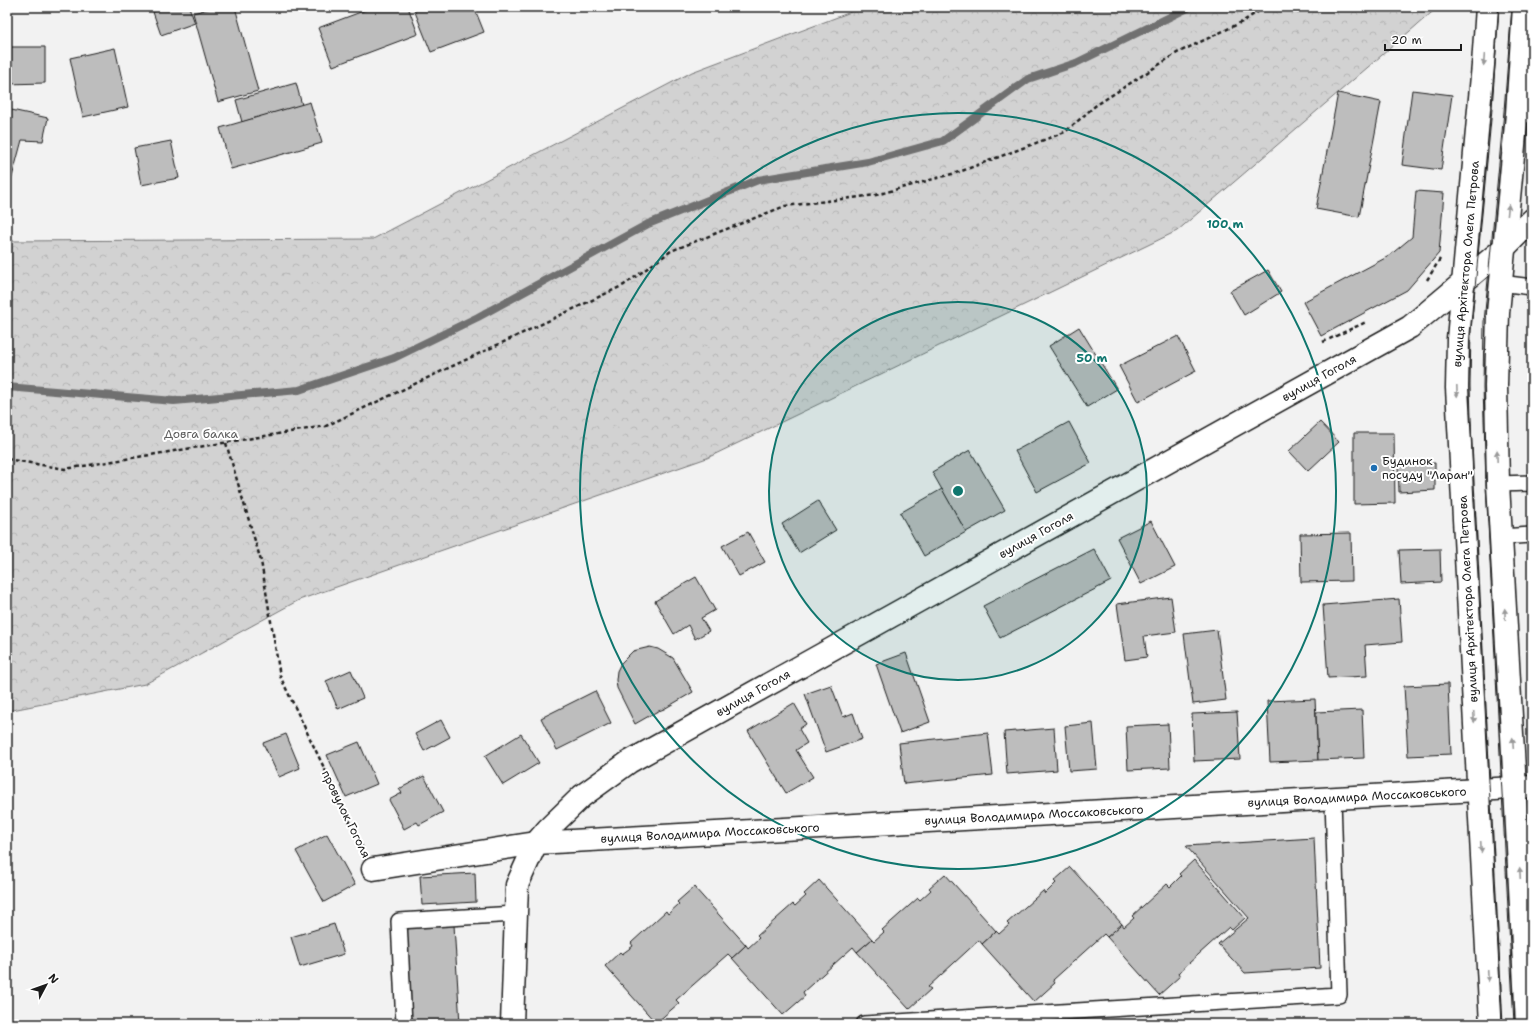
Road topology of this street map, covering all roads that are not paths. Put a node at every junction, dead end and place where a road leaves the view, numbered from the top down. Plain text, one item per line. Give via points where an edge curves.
1 (1487, 7) edge
2 (1524, 7) edge
3 (1519, 89) junction
4 (1532, 112) edge
5 (1532, 220) edge
6 (1504, 248) junction
7 (1462, 282) junction
8 (1500, 283) junction
9 (1532, 287) edge
10 (1532, 483) edge
11 (1498, 484) junction
12 (1532, 535) edge
13 (1501, 537) junction
14 (1524, 788) edge
15 (1478, 790) junction
16 (1333, 798) junction
17 (536, 843) junction
18 (373, 869) road end
19 (516, 914) junction
20 (404, 1024) edge
21 (512, 1024) edge
22 (864, 1024) edge
23 (1491, 1024) edge
24 (1527, 1024) edge

1 -> 7 street, вулиця Архітектора Олега Петрова
2 - 3 street
3 - 4 street
6 -> 3 street
5 - 6 street, вулиця Гоголя
6 - 7 street, вулиця Гоголя
6 - 8 street
7 -> 15 street, вулиця Архітектора Олега Петрова via 1457,388
7 - 17 street, вулиця Гоголя via 1410,327 629,762 582,796
8 - 9 lane
11 -> 8 street via 1496,358
10 - 11 lane
11 - 13 street
12 - 13 lane
14 -> 13 street
14 - 15 street, вулиця Володимира Моссаковського
24 -> 14 street
15 - 16 street, вулиця Володимира Моссаковського
15 -> 23 street, вулиця Архітектора Олега Петрова
16 - 17 street, вулиця Володимира Моссаковського
16 - 22 lane via 1339,995
17 - 18 street, провулок Гоголя
17 - 19 street, вулиця Гоголя via 517,884
19 - 20 lane via 399,921
19 - 21 street, вулиця Гоголя

